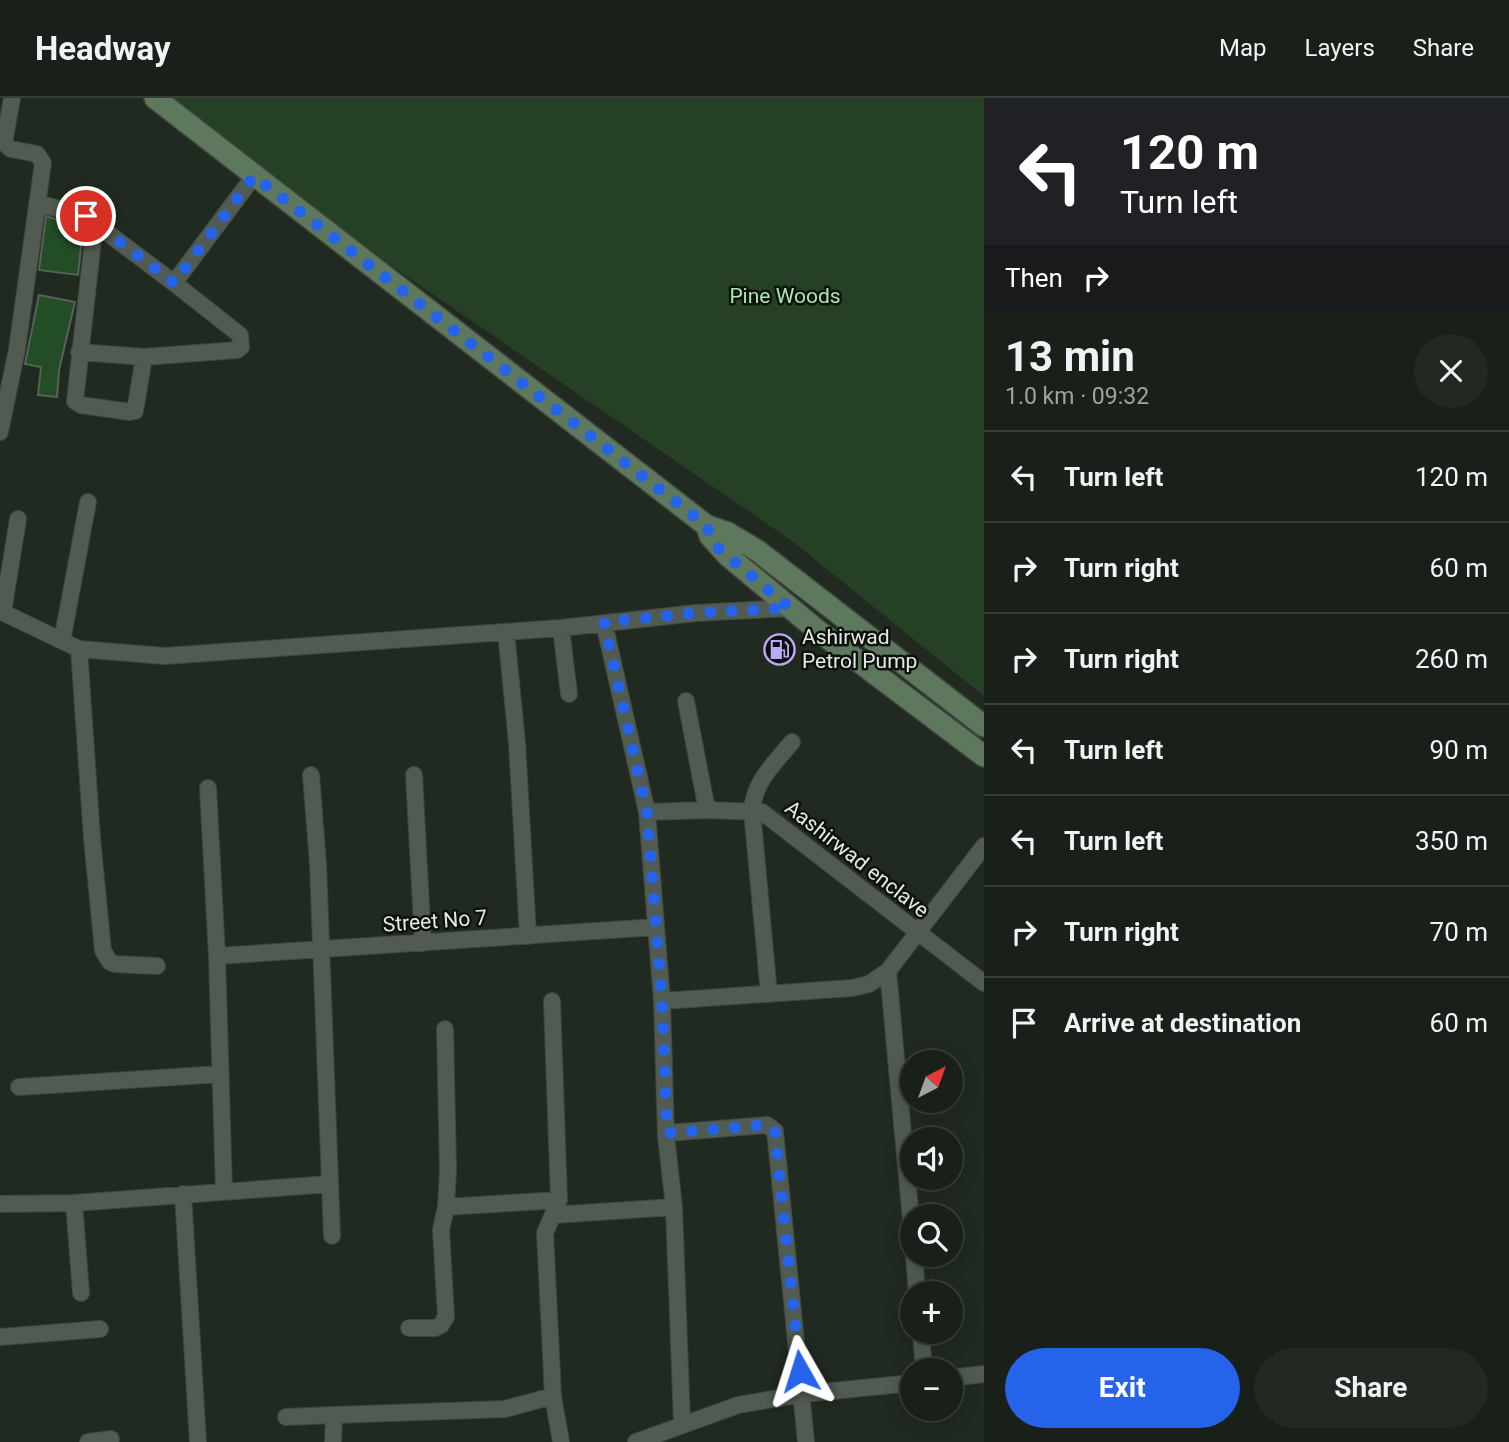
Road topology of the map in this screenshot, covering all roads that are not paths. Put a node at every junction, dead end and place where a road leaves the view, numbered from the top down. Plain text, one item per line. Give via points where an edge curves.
1 (12, 98) edge
2 (155, 98) edge
3 (254, 176) junction
4 (37, 203) junction
5 (95, 222) junction
6 (174, 283) junction
7 (79, 352) junction
8 (144, 357) junction
9 (0, 432) edge
10 (89, 502) dead end
11 (18, 519) dead end
12 (707, 526) junction
13 (790, 608) junction
14 (1, 612) edge
15 (604, 622) junction
16 (561, 628) junction
17 (506, 632) junction
18 (62, 641) junction
19 (79, 649) junction
20 (569, 694) dead end
21 (686, 701) dead end
22 (984, 726) edge
23 (792, 742) dead end
24 (984, 742) edge
25 (984, 757) edge
26 (311, 775) dead end
27 (414, 775) dead end
28 (208, 788) dead end
29 (708, 810) junction
30 (752, 811) junction
31 (647, 812) junction
32 (984, 846) edge
33 (656, 927) junction
34 (916, 932) junction
35 (528, 936) junction
36 (423, 943) junction
37 (320, 950) junction
38 (217, 957) junction
39 (157, 966) dead end
40 (888, 971) junction
41 (984, 983) edge
42 (769, 994) junction
43 (552, 1001) dead end
44 (662, 1001) junction
45 (445, 1029) dead end
46 (220, 1074) junction
47 (19, 1087) dead end
48 (667, 1133) junction
49 (330, 1184) junction
50 (225, 1191) junction
51 (183, 1194) junction
52 (74, 1203) junction
53 (0, 1204) edge
54 (910, 1204) edge
55 (446, 1207) junction
56 (674, 1207) junction
57 (556, 1208) junction
58 (332, 1236) dead end
59 (81, 1293) dead end
60 (409, 1328) dead end
61 (100, 1329) dead end
62 (0, 1337) edge
63 (984, 1374) edge
64 (963, 1376) edge
65 (900, 1383) edge
66 (803, 1394) junction
67 (553, 1396) junction
68 (334, 1415) junction
69 (286, 1417) dead end
70 (682, 1424) junction
71 (111, 1439) dead end
72 (88, 1442) edge
73 (198, 1442) edge
74 (333, 1442) edge
75 (561, 1442) edge
76 (636, 1442) edge
77 (806, 1442) edge

1 - 4 street via 4,143 41,157
2 - 3 main road
3 - 6 street
3 - 12 main road
4 - 5 street
4 - 9 street via 17,349
5 - 6 street
5 - 7 street
6 - 8 street via 240,335 241,347
7 - 8 street
7 - 8 street via 75,401 130,412 137,408
10 - 18 street
11 - 14 street
12 - 13 main road via 718,548
12 - 22 main road via 758,551
12 - 24 main road
13 - 15 street
13 - 25 main road
14 - 18 street
15 - 16 street
15 - 31 street
16 - 17 street
16 - 20 street
17 - 19 street via 165,656
17 - 35 street
18 - 19 street
19 - 39 street via 103,951 116,964
21 - 29 street
23 - 30 street via 759,781
26 - 37 street
27 - 36 street
28 - 38 street
29 - 30 street, Aashirwad enclave
29 - 31 street, Aashirwad enclave
30 - 34 street, Aashirwad enclave via 771,817
30 - 42 street
31 - 33 street
32 - 34 street
33 - 35 street, Street No 7
33 - 44 street
34 - 40 street
34 - 41 street, Aashirwad enclave
35 - 36 street, Street No 7
36 - 37 street, Street No 7
37 - 38 street, Street No 7
37 - 49 street
38 - 46 street
40 - 42 street via 869,984 852,988
40 - 54 street
42 - 44 street
43 - 57 street
44 - 48 street
45 - 55 street
46 - 47 street
46 - 50 street
48 - 56 street
48 - 66 street via 767,1125 775,1132
49 - 50 street
49 - 58 street
50 - 51 street
51 - 52 street
51 - 73 street
52 - 53 street
52 - 59 street
55 - 57 street
55 - 60 street via 441,1230 444,1322 435,1328
56 - 57 street
56 - 70 street
57 - 67 street via 545,1233
61 - 62 street
63 - 64 street
65 - 66 street
66 - 70 street via 738,1405
66 - 77 street
67 - 68 street via 505,1409
67 - 75 street
68 - 69 street
68 - 74 street
70 - 76 street
71 - 72 street

